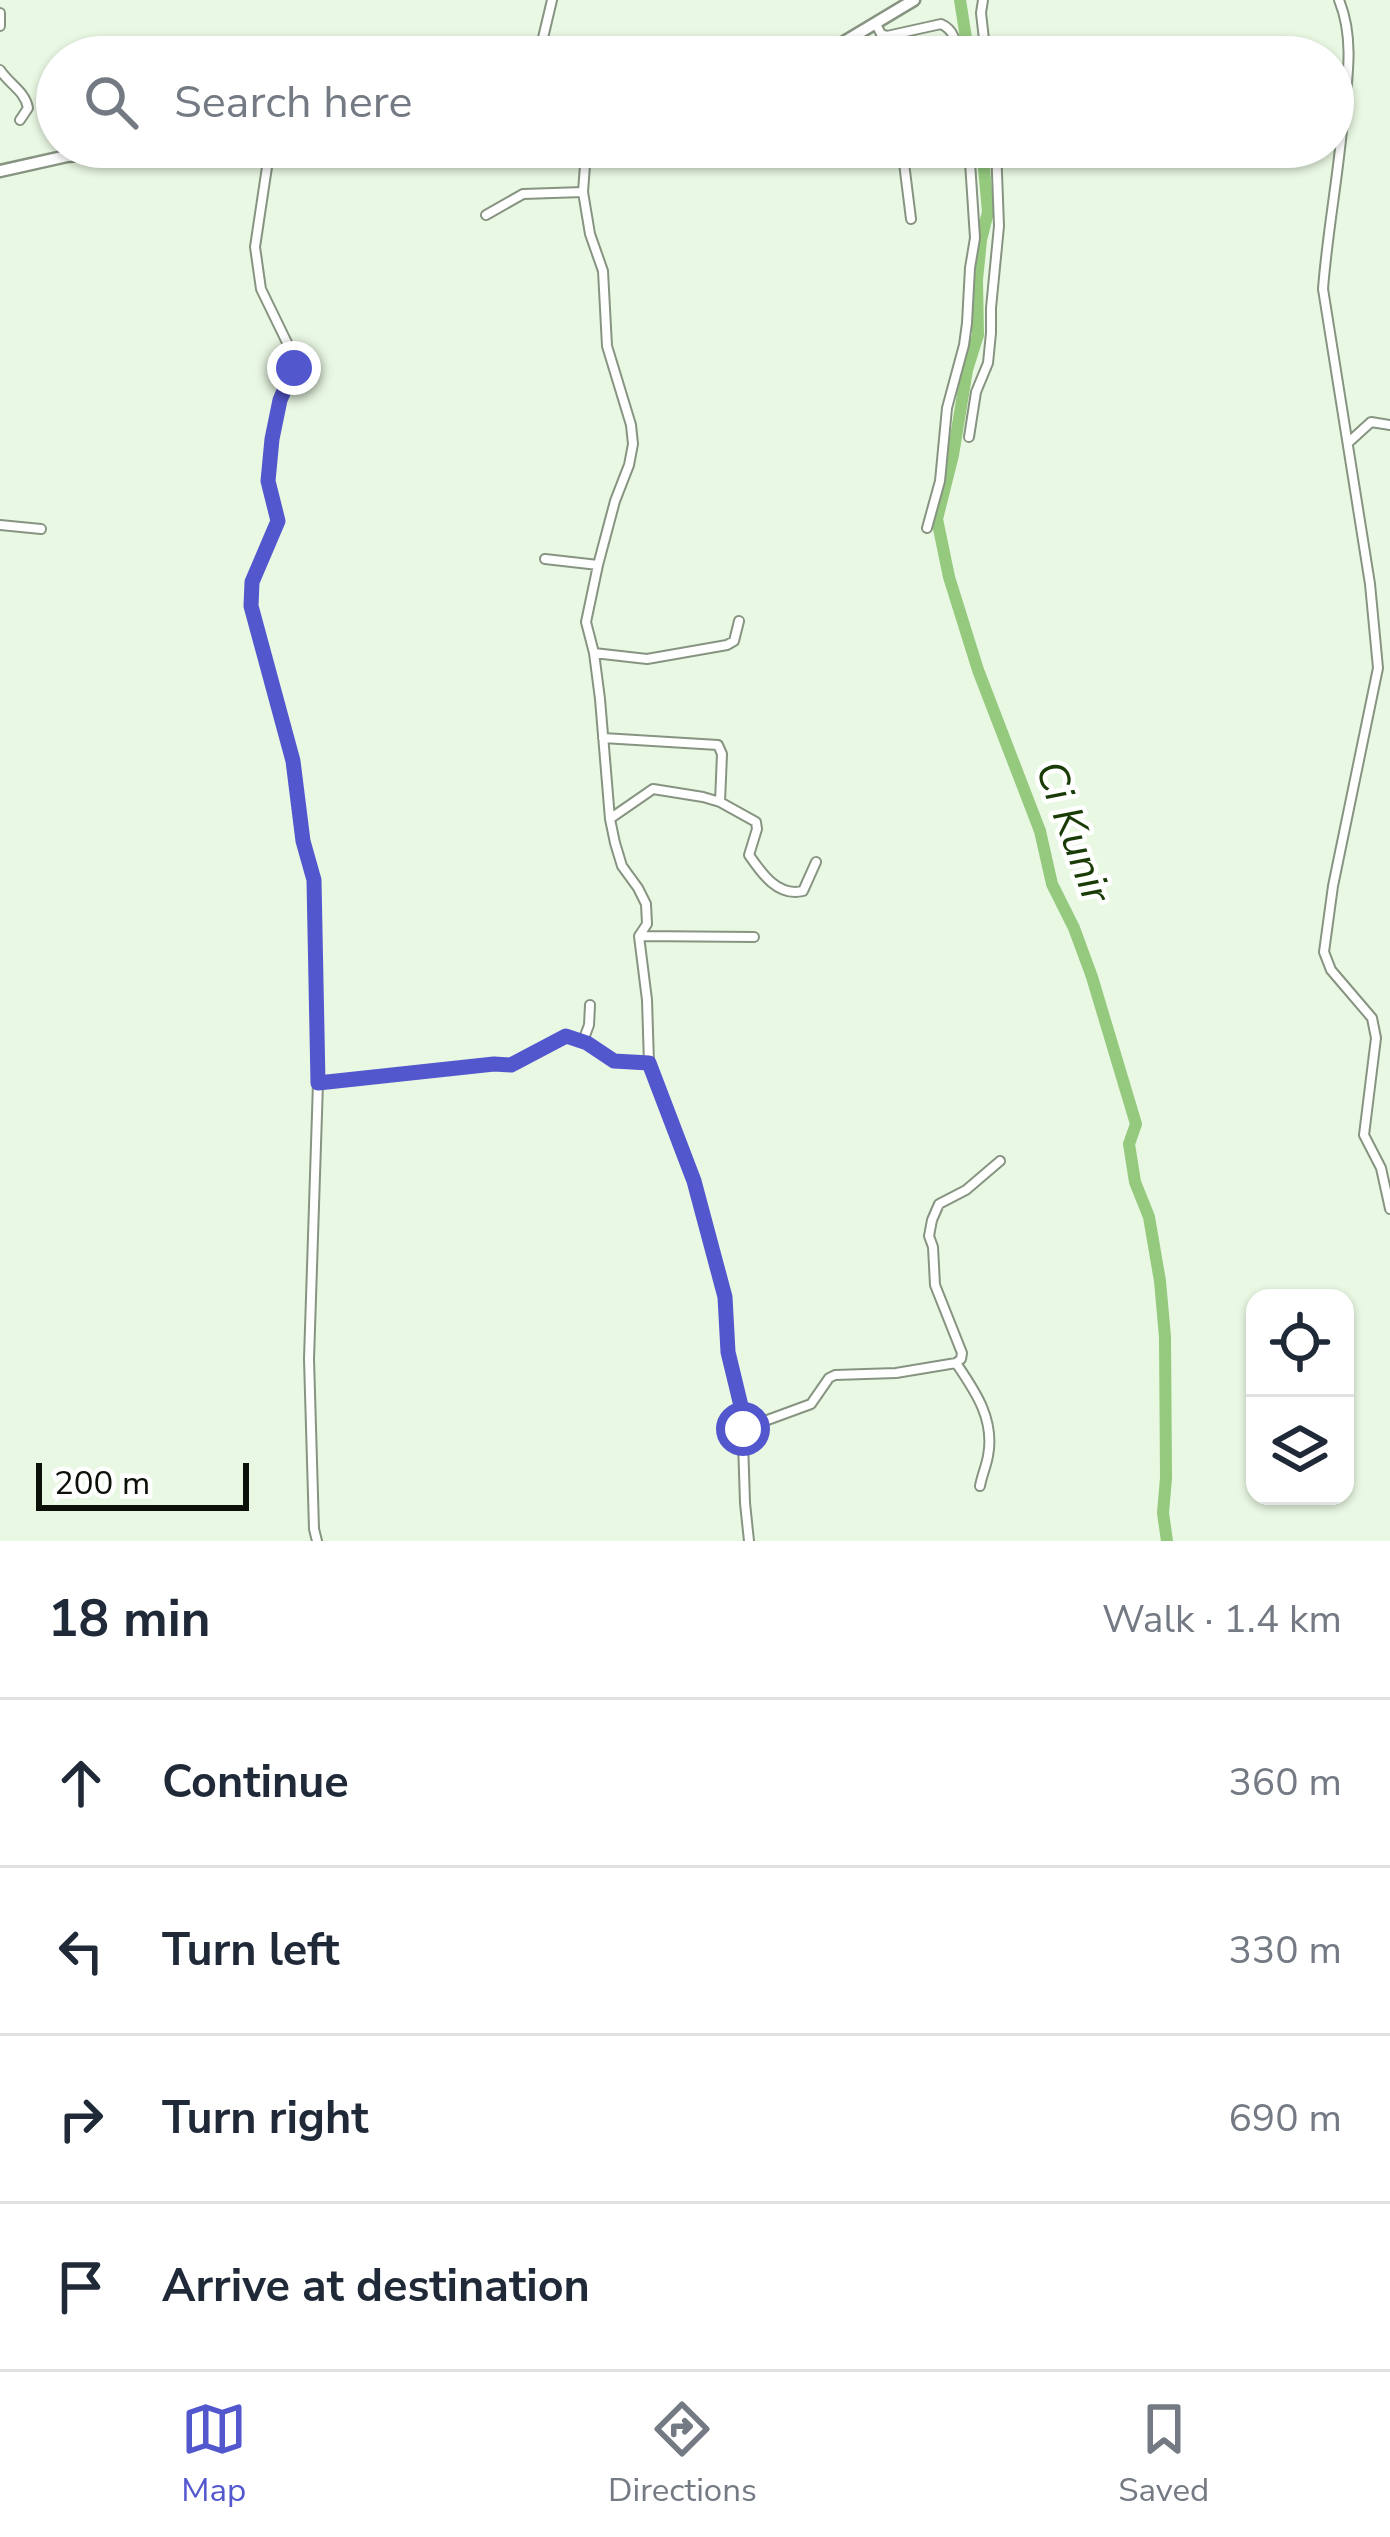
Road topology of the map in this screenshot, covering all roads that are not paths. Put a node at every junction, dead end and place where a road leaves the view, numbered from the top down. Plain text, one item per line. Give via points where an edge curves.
1 (552, 0) edge
2 (914, 0) edge
3 (982, 0) edge
4 (1339, 0) edge
5 (0, 13) edge
6 (0, 26) edge
7 (879, 29) junction
8 (543, 36) edge
9 (864, 36) edge
10 (881, 36) edge
11 (953, 36) edge
12 (984, 36) edge
13 (1349, 36) edge
14 (0, 70) edge
15 (20, 120) dead end
16 (36, 163) edge
17 (267, 168) edge
18 (585, 168) edge
19 (905, 168) edge
20 (970, 168) edge
21 (997, 168) edge
22 (1339, 168) edge
23 (0, 171) edge
24 (583, 192) junction
25 (486, 215) dead end
26 (911, 219) dead end
27 (1390, 424) edge
28 (969, 437) dead end
29 (1348, 443) junction
30 (0, 525) edge
31 (927, 528) dead end
32 (41, 529) dead end
33 (544, 560) dead end
34 (598, 565) junction
35 (739, 621) dead end
36 (594, 653) junction
37 (603, 737) junction
38 (720, 802) junction
39 (610, 819) junction
40 (816, 862) dead end
41 (639, 936) junction
42 (754, 937) dead end
43 (590, 1005) dead end
44 (583, 1041) junction
45 (649, 1063) junction
46 (318, 1083) junction
47 (1000, 1161) dead end
48 (1390, 1209) edge
49 (956, 1363) junction
50 (743, 1429) junction
51 (980, 1486) dead end
52 (317, 1541) edge
53 (749, 1541) edge

1 - 8 street
2 - 7 main road
3 - 12 street
4 - 13 street
5 - 6 street
7 - 9 main road
7 - 10 street
7 - 11 street via 896,35 940,24
14 - 15 street via 26,97
16 - 23 main road
17 - 46 street via 255,247 261,289 294,368 272,439 268,481 278,521 252,582 251,606 293,761 314,880
18 - 24 street
19 - 26 street
20 - 31 street via 975,238 967,323
21 - 28 street via 988,363
22 - 29 street via 1323,289
24 - 25 street via 523,194
24 - 34 street via 603,272 607,346 633,444
27 - 29 street via 1371,422
29 - 48 street via 1378,668 1324,952 1375,1024 1364,1135
30 - 32 street
33 - 34 street
34 - 36 street via 586,622
35 - 36 street via 728,645 647,659
36 - 37 street
37 - 38 street via 718,745
37 - 39 street
38 - 39 street via 653,790
38 - 40 street via 756,822 749,855 779,888 803,891
39 - 41 street via 622,866 646,904
41 - 42 street
41 - 45 street
43 - 44 street
44 - 45 street via 614,1061
44 - 46 street via 566,1036 511,1065
45 - 50 street via 694,1181 725,1297
46 - 52 street via 309,1359
47 - 49 street via 939,1204 932,1220 935,1285 962,1353
49 - 50 street via 835,1375 808,1406
49 - 51 street via 989,1428
50 - 53 street

